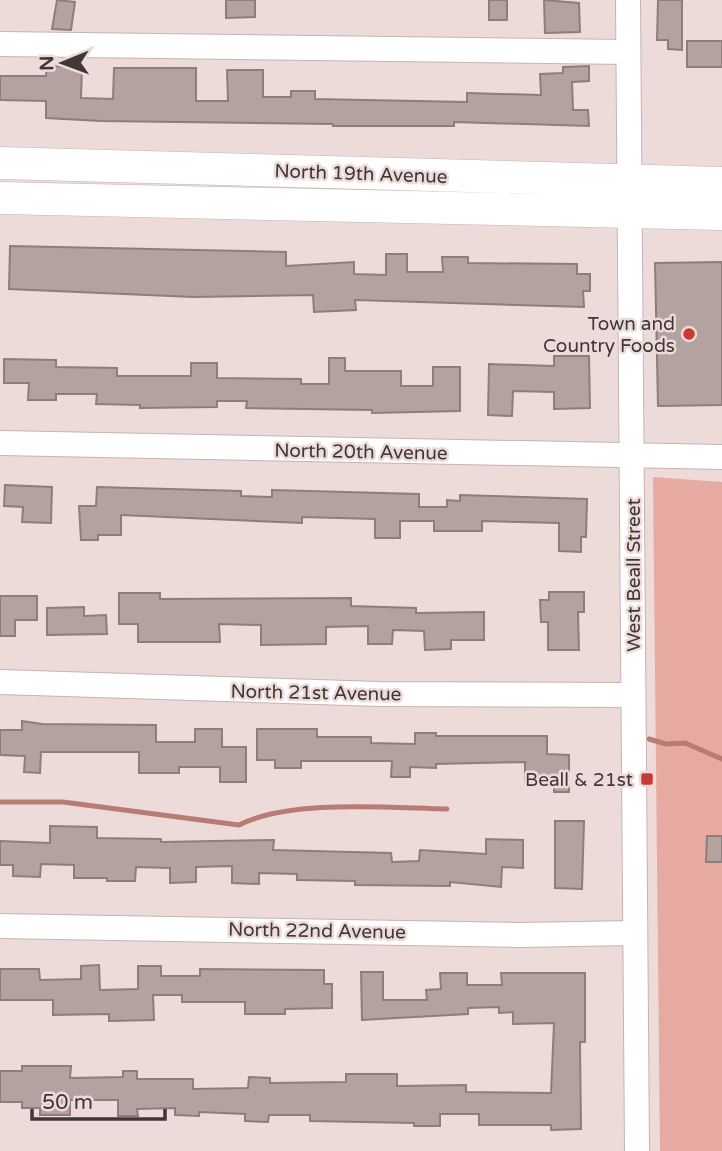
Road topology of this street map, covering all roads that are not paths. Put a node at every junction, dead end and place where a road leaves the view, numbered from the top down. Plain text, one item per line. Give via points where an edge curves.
1 (628, 0) edge
2 (0, 44) edge
3 (628, 52) junction
4 (0, 163) edge
5 (629, 180) junction
6 (722, 183) edge
7 (0, 198) edge
8 (628, 211) junction
9 (722, 214) edge
10 (0, 443) edge
11 (634, 456) junction
12 (722, 457) edge
13 (0, 682) edge
14 (633, 695) junction
15 (0, 926) edge
16 (635, 933) junction
17 (637, 1151) edge

1 - 3 street, West Beall Street
2 - 3 street
3 - 5 street, West Beall Street
4 - 5 main road, North 19th Avenue
5 - 6 main road, North 19th Avenue
5 - 8 street, West Beall Street
7 - 8 main road, North 19th Avenue
8 - 9 main road, North 19th Avenue
8 - 11 street, West Beall Street
10 - 11 street, North 20th Avenue
11 - 12 street, North 20th Avenue
11 - 14 street, West Beall Street
13 - 14 street, North 21st Avenue via 379,694
14 - 16 street, West Beall Street
15 - 16 street, North 22nd Avenue
16 - 17 street, West Beall Street

